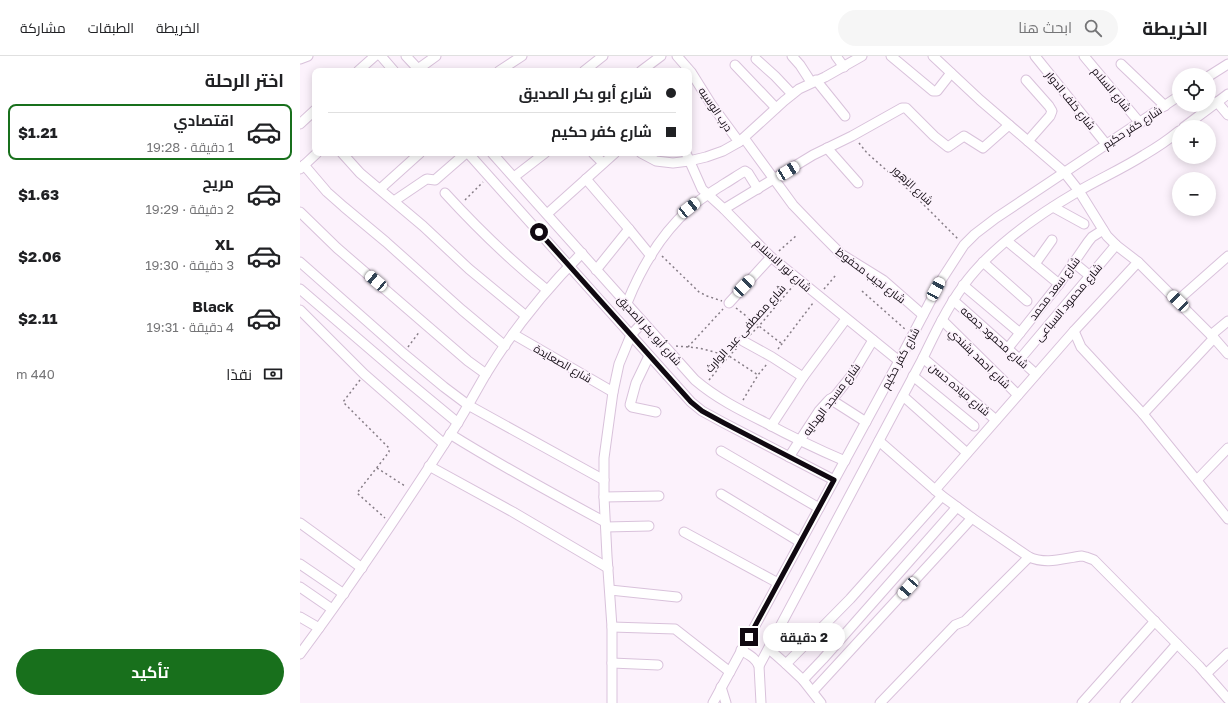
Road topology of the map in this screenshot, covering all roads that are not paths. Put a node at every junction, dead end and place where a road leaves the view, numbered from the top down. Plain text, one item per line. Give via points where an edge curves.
1 (308, 56) edge
2 (375, 56) edge
3 (381, 56) edge
4 (406, 56) edge
5 (436, 56) edge
6 (522, 56) edge
7 (604, 56) edge
8 (661, 56) edge
9 (677, 56) edge
10 (792, 56) edge
11 (836, 56) edge
12 (862, 56) edge
13 (891, 56) edge
14 (933, 56) edge
15 (1035, 56) edge
16 (1087, 57) edge
17 (300, 59) edge
18 (756, 59) dead end
19 (1121, 64) dead end
20 (1228, 64) edge
21 (735, 65) dead end
22 (844, 67) junction
23 (361, 68) edge
24 (391, 68) edge
25 (417, 68) edge
26 (421, 68) edge
27 (504, 68) edge
28 (588, 68) edge
29 (644, 68) edge
30 (688, 68) edge
31 (1216, 72) edge
32 (951, 73) junction
33 (692, 74) edge
34 (1026, 80) dead end
35 (814, 81) junction
36 (792, 94) junction
37 (1228, 94) edge
38 (1172, 101) edge
39 (1217, 102) junction
40 (1165, 106) junction
41 (776, 108) junction
42 (312, 113) edge
43 (1228, 115) edge
44 (845, 116) dead end
45 (1193, 120) edge
46 (1140, 123) junction
47 (300, 124) edge
48 (1009, 125) junction
49 (1172, 136) edge
50 (742, 140) junction
51 (1028, 141) junction
52 (1106, 144) junction
53 (827, 148) junction
54 (314, 156) edge
55 (345, 156) edge
56 (417, 156) edge
57 (463, 156) edge
58 (470, 156) edge
59 (495, 156) edge
60 (541, 156) edge
61 (596, 156) edge
62 (611, 156) edge
63 (647, 156) edge
64 (687, 157) edge
65 (603, 163) junction
66 (302, 167) edge
67 (1064, 172) junction
68 (514, 177) junction
69 (775, 178) junction
70 (586, 179) junction
71 (858, 183) dead end
72 (380, 189) junction
73 (758, 189) junction
74 (1079, 191) junction
75 (445, 193) dead end
76 (708, 194) junction
77 (394, 201) junction
78 (1053, 207) junction
79 (724, 209) junction
80 (300, 212) edge
81 (547, 214) junction
82 (1084, 224) dead end
83 (629, 229) junction
84 (1103, 230) junction
85 (1052, 240) dead end
86 (1007, 241) junction
87 (1116, 245) junction
88 (653, 252) junction
89 (582, 254) junction
90 (1228, 256) edge
91 (771, 257) junction
92 (300, 262) edge
93 (983, 262) junction
94 (1073, 262) junction
95 (1138, 262) junction
96 (1035, 264) junction
97 (569, 266) junction
98 (596, 270) junction
99 (1090, 276) junction
100 (1059, 284) junction
101 (964, 285) junction
102 (300, 289) edge
103 (547, 290) junction
104 (953, 300) junction
105 (1178, 301) junction
106 (1027, 302) dead end
107 (626, 303) junction
108 (729, 303) road end
109 (300, 310) edge
110 (923, 315) junction
111 (526, 316) junction
112 (846, 319) junction
113 (942, 320) junction
114 (1228, 321) edge
115 (643, 322) junction
116 (1074, 331) junction
117 (1020, 333) junction
118 (513, 334) junction
119 (631, 335) junction
120 (1213, 337) junction
121 (873, 340) junction
122 (743, 342) road end
123 (505, 346) junction
124 (1008, 348) junction
125 (1228, 354) edge
126 (649, 356) junction
127 (923, 358) junction
128 (1020, 359) junction
129 (899, 361) junction
130 (486, 374) junction
131 (1036, 374) junction
132 (914, 376) junction
133 (803, 377) junction
134 (613, 392) junction
135 (1018, 395) junction
136 (903, 396) junction
137 (830, 399) junction
138 (468, 405) junction
139 (656, 412) dead end
140 (1143, 414) junction
141 (996, 420) junction
142 (866, 422) junction
143 (458, 423) junction
144 (770, 426) junction
145 (974, 426) dead end
146 (450, 434) junction
147 (800, 441) junction
148 (879, 441) junction
149 (444, 444) junction
150 (1228, 448) edge
151 (721, 451) dead end
152 (967, 453) junction
153 (789, 457) junction
154 (844, 461) junction
155 (429, 466) junction
156 (604, 480) junction
157 (834, 480) junction
158 (1197, 480) junction
159 (938, 493) junction
160 (721, 494) dead end
161 (659, 496) dead end
162 (604, 497) junction
163 (957, 507) junction
164 (819, 508) junction
165 (972, 518) junction
166 (1228, 519) edge
167 (300, 523) edge
168 (606, 525) junction
169 (649, 526) dead end
170 (684, 532) dead end
171 (800, 542) junction
172 (1029, 557) junction
173 (300, 564) edge
174 (362, 568) junction
175 (608, 568) junction
176 (778, 583) junction
177 (300, 587) edge
178 (610, 590) junction
179 (344, 594) junction
180 (677, 597) dead end
181 (332, 609) junction
182 (300, 617) edge
183 (1155, 622) junction
184 (612, 627) junction
185 (319, 628) junction
186 (1177, 644) junction
187 (769, 648) junction
188 (741, 650) junction
189 (1228, 653) edge
190 (300, 654) edge
191 (612, 663) junction
192 (786, 664) junction
193 (658, 665) dead end
194 (759, 666) junction
195 (730, 672) junction
196 (1206, 674) junction
197 (803, 680) junction
198 (721, 688) junction
199 (813, 692) junction
200 (1228, 699) edge
201 (612, 703) edge
202 (713, 703) edge
203 (726, 703) edge
204 (761, 703) edge
205 (821, 703) edge
206 (880, 703) edge
207 (1082, 703) edge
208 (1125, 703) edge

1 - 17 street
2 - 23 street
3 - 24 street
4 - 25 street
5 - 26 street
6 - 27 street
7 - 28 street
8 - 29 street
9 - 30 street, درب الوسيه
10 - 35 street
11 - 22 street
12 - 22 street
13 - 32 street via 933,91 937,91
14 - 32 street
15 - 52 street, شارع خلف الدوار
16 - 46 street, شارع السلام
18 - 36 street
19 - 40 street
20 - 31 street
21 - 41 street
22 - 35 street
32 - 48 street
33 - 50 street, درب الوسيه via 711,104
34 - 51 street via 1052,111
35 - 36 street
35 - 44 street
36 - 41 street
37 - 39 street
38 - 40 street, شارع كفر حكيم
39 - 43 street
39 - 45 street
40 - 46 street, شارع كفر حكيم
41 - 50 street
42 - 47 street
46 - 52 street, شارع كفر حكيم
48 - 51 street
48 - 53 street via 983,148 964,136 948,147 906,108 902,108
49 - 74 street, شارع كفر حكيم via 1144,156
50 - 64 street via 706,157
50 - 69 street, درب الوسيه
51 - 67 street
52 - 67 street, شارع كفر حكيم
53 - 69 street
53 - 71 street
54 - 66 street
55 - 72 street
56 - 72 street
57 - 77 street via 435,180 425,180
58 - 97 street, شارع أبو بكر الصديق
59 - 68 street, شارع أبو بكر الصديق
60 - 68 street
61 - 65 street
62 - 65 street
63 - 64 street via 668,163
64 - 76 street, شارع نور الاسلام via 700,185
65 - 70 street
66 - 123 street via 338,202
67 - 74 street
67 - 110 street, شارع كفر حكيم via 984,226 964,245
68 - 81 street, شارع أبو بكر الصديق
69 - 73 street
69 - 110 street, شارع نجيب محفوظ via 798,210 836,249 883,280
70 - 81 street
70 - 83 street
72 - 77 street
73 - 76 street via 745,171
73 - 79 street
74 - 78 street, شارع كفر حكيم
74 - 84 street
75 - 103 street via 497,248
76 - 79 street, شارع نور الاسلام
76 - 88 street via 681,216
77 - 111 street
78 - 82 street
78 - 86 street, شارع كفر حكيم
79 - 91 street, شارع نور الاسلام
80 - 130 street via 337,248
81 - 89 street, شارع أبو بكر الصديق
83 - 88 street
83 - 98 street
84 - 87 street
84 - 94 street, شارع سعد محمد via 1092,237
85 - 96 street
86 - 93 street, شارع كفر حكيم
86 - 96 street
87 - 95 street
87 - 99 street, شارع محمود السباعى
88 - 107 street
89 - 97 street
89 - 98 street, شارع أبو بكر الصديق
90 - 105 street
91 - 108 street
91 - 112 street, شارع نور الاسلام
92 - 138 street via 403,353
93 - 101 street, شارع كفر حكيم
93 - 106 street
94 - 99 street
94 - 100 street, شارع سعد محمد
95 - 105 street
95 - 116 street
96 - 100 street
97 - 103 street
97 - 119 street, شارع أبو بكر الصديق
98 - 107 street, شارع أبو بكر الصديق
99 - 128 street, شارع محمود السباعى
100 - 117 street, شارع سعد محمد
101 - 104 street, شارع كفر حكيم
101 - 117 street
102 - 143 street
103 - 111 street
104 - 113 street, شارع كفر حكيم
104 - 124 street, شارع محمود جمعه
105 - 120 street
107 - 115 street, شارع أبو بكر الصديق
109 - 149 street via 364,374
110 - 129 street, شارع كفر حكيم
111 - 118 street
112 - 121 street, شارع نور الاسلام
112 - 133 street
113 - 127 street, شارع كفر حكيم
113 - 135 street, شارع احمد بشندي
114 - 120 street
115 - 119 street
115 - 144 street, شارع أبو بكر الصديق via 703,387
116 - 131 street
116 - 140 street via 1082,347
117 - 124 street, شارع سعد محمد
118 - 123 street
118 - 134 street, شارع الصعايدة
119 - 126 street, شارع أبو بكر الصديق
119 - 134 street via 619,364
120 - 125 street
120 - 140 street
121 - 129 street, شارع نور الاسلام
121 - 137 street, شارع مسجد الهدايه via 852,375
122 - 133 street
123 - 130 street
124 - 128 street, شارع محمود جمعه
126 - 139 street via 636,383 630,405
126 - 153 street, شارع أبو بكر الصديق via 702,411
127 - 132 street, شارع كفر حكيم
127 - 141 street, شارع مياده حسن
128 - 131 street, شارع محمود جمعه
129 - 142 street, شارع كفر حكيم
130 - 138 street
131 - 135 street
132 - 136 street, شارع كفر حكيم
132 - 145 street
133 - 144 street
134 - 156 street via 604,458
135 - 141 street
136 - 148 street, شارع كفر حكيم
136 - 152 street
137 - 142 street
137 - 147 street, شارع مسجد الهدايه
138 - 143 street
138 - 156 street
140 - 158 street
141 - 152 street
142 - 154 street, شارع كفر حكيم
143 - 146 street
144 - 147 street, شارع أبو بكر الصديق
146 - 149 street
146 - 168 street
147 - 153 street, شارع مسجد الهدايه
147 - 154 street, شارع أبو بكر الصديق
148 - 159 street
148 - 187 street, شارع كفر حكيم
149 - 155 street
150 - 158 street
151 - 164 street
152 - 159 street
153 - 157 street, شارع أبو بكر الصديق
154 - 157 street, شارع كفر حكيم
155 - 174 street
155 - 175 street
156 - 162 street
157 - 164 street, شارع كفر حكيم
158 - 166 street
159 - 163 street
159 - 192 street via 850,598
160 - 171 street
161 - 162 street
162 - 168 street
163 - 165 street
163 - 197 street
164 - 171 street, شارع كفر حكيم
165 - 172 street
165 - 199 street
167 - 174 street
168 - 169 street
168 - 175 street
170 - 176 street
171 - 176 street, شارع كفر حكيم
172 - 183 street via 1046,561 1082,556 1094,560
172 - 206 street via 965,621 955,625
173 - 179 street
174 - 179 street
175 - 178 street
176 - 188 street, شارع كفر حكيم
177 - 181 street
178 - 180 street
178 - 184 street
179 - 181 street
181 - 185 street
182 - 185 street
183 - 186 street
183 - 207 street
184 - 191 street
184 - 195 street via 675,629
185 - 190 street
186 - 196 street
186 - 208 street
187 - 192 street
187 - 194 street, شارع كفر حكيم
188 - 194 street via 754,658
188 - 195 street, شارع كفر حكيم
189 - 196 street
191 - 193 street
191 - 201 street
192 - 197 street
194 - 204 street
195 - 198 street, شارع كفر حكيم
196 - 200 street
197 - 199 street
198 - 202 street, شارع كفر حكيم
198 - 203 street
199 - 205 street

